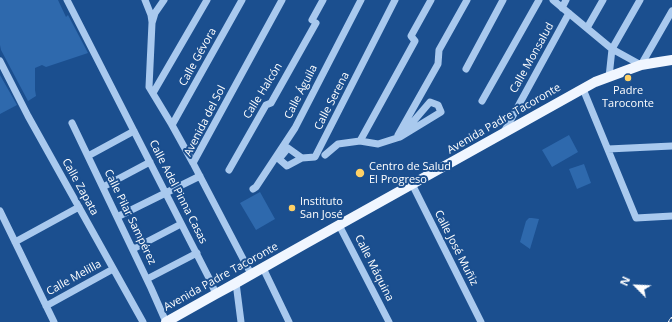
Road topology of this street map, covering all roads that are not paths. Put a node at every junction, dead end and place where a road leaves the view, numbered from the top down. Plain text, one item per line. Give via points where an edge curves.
1 (67, 0) edge
2 (145, 0) edge
3 (164, 0) edge
4 (206, 0) edge
5 (242, 0) edge
6 (282, 0) edge
7 (323, 0) edge
8 (361, 0) edge
9 (395, 0) edge
10 (431, 0) edge
11 (467, 0) edge
12 (503, 0) edge
13 (539, 0) edge
14 (553, 0) edge
15 (566, 0) edge
16 (603, 0) edge
17 (640, 0) edge
18 (562, 8) junction
19 (672, 11) edge
20 (569, 13) junction
21 (152, 23) junction
22 (587, 28) junction
23 (612, 49) junction
24 (0, 60) edge
25 (672, 60) edge
26 (641, 66) junction
27 (466, 69) dead end
28 (609, 77) junction
29 (583, 89) junction
30 (153, 94) junction
31 (482, 101) dead end
32 (72, 123) dead end
33 (172, 125) junction
34 (134, 131) junction
35 (502, 134) junction
36 (398, 138) junction
37 (360, 140) junction
38 (672, 146) edge
39 (608, 149) junction
40 (325, 155) dead end
41 (88, 156) junction
42 (302, 158) dead end
43 (150, 162) junction
44 (193, 163) junction
45 (229, 170) dead end
46 (200, 176) junction
47 (412, 184) junction
48 (103, 187) junction
49 (252, 189) dead end
50 (166, 193) junction
51 (79, 207) junction
52 (0, 211) edge
53 (672, 216) edge
54 (117, 217) junction
55 (182, 224) junction
56 (339, 225) junction
57 (16, 242) junction
58 (133, 249) junction
59 (197, 254) junction
60 (263, 268) junction
61 (113, 269) junction
62 (252, 274) junction
63 (147, 279) junction
64 (236, 283) junction
65 (216, 294) junction
66 (46, 306) junction
67 (54, 322) edge
68 (143, 322) edge
69 (166, 322) edge
70 (241, 322) edge
71 (289, 322) edge
72 (389, 322) edge
73 (481, 322) edge

1 - 34 street, Calle Adel Pinna Casas
2 - 21 street
3 - 21 street
4 - 30 street
5 - 33 street, Calle Gévora
6 - 44 street, Avenida del Sol
7 - 45 street, Calle Halcón via 271,103 266,105
8 - 49 street, Calle Águila via 295,128 256,187
9 - 42 street, Calle Serena via 315,157
10 - 37 street via 411,36 414,41
11 - 36 street via 439,50 438,64
12 - 27 street
13 - 31 street
14 - 18 street
15 - 18 street
16 - 22 street
17 - 23 street
18 - 20 street
19 - 26 street
20 - 22 street
20 - 35 street, Calle Monsalud
21 - 30 street via 149,87
22 - 23 street
23 - 26 street
23 - 28 street
24 - 51 street, Calle Zapata
25 - 26 main road, Avenida Padre Tacoronte
26 - 28 main road, Avenida Padre Tacoronte
28 - 29 main road, Avenida Padre Tacoronte
29 - 35 main road, Avenida Padre Tacoronte
29 - 39 street
30 - 33 street
32 - 41 street, Calle Pilar Sampérez
33 - 44 street
34 - 41 street
34 - 43 street, Calle Adel Pinna Casas
35 - 47 main road, Avenida Padre Tacoronte
36 - 36 street via 430,102 438,105 441,112
36 - 37 street via 378,144
37 - 40 street via 338,144
38 - 39 street
39 - 53 street via 636,218
41 - 48 street, Calle Pilar Sampérez
43 - 48 street
43 - 50 street, Calle Adel Pinna Casas
44 - 46 street, Avenida del Sol
46 - 50 street
46 - 62 street, Avenida del Sol
47 - 56 main road, Avenida Padre Tacoronte
47 - 73 street, Calle José Muñiz
48 - 54 street, Calle Pilar Sampérez
50 - 54 street
50 - 55 street, Calle Adel Pinna Casas
51 - 57 street
51 - 61 street, Calle Zapata
52 - 57 street
54 - 58 street, Calle Pilar Sampérez
55 - 58 street
55 - 59 street, Calle Adel Pinna Casas
56 - 60 main road, Avenida Padre Tacoronte
56 - 72 street, Calle Máquina
57 - 66 street
58 - 63 street, Calle Pilar Sampérez
59 - 63 street
59 - 65 street, Calle Adel Pinna Casas
60 - 62 main road, Avenida Padre Tacoronte
60 - 71 street
61 - 66 street, Calle Melilla
61 - 68 street, Calle Zapata
62 - 64 main road, Avenida Padre Tacoronte
63 - 69 street, Calle Pilar Sampérez
64 - 65 main road, Avenida Padre Tacoronte
64 - 70 street
65 - 69 main road, Avenida Padre Tacoronte
66 - 67 street

